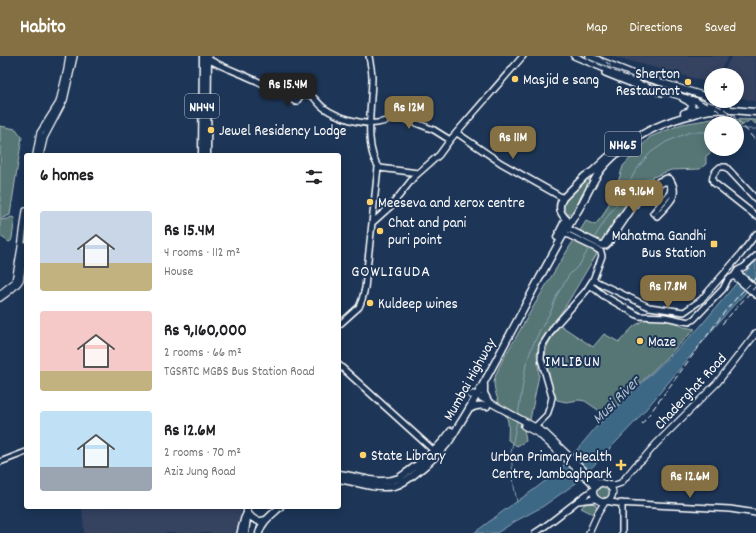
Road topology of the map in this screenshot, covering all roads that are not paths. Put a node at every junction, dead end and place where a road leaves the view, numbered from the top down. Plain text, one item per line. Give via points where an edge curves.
1 (69, 56) edge
2 (74, 56) edge
3 (369, 56) edge
4 (574, 56) edge
5 (589, 56) edge
6 (206, 57) edge
7 (521, 57) edge
8 (605, 73) dead end
9 (704, 97) edge
10 (704, 105) edge
11 (710, 108) junction
12 (756, 109) edge
13 (689, 111) junction
14 (756, 112) edge
15 (370, 123) junction
16 (457, 133) junction
17 (450, 140) junction
18 (36, 153) edge
19 (40, 153) edge
20 (202, 153) edge
21 (207, 153) edge
22 (378, 167) junction
23 (418, 173) junction
24 (563, 198) junction
25 (756, 199) edge
26 (655, 215) dead end
27 (756, 216) edge
28 (574, 218) junction
29 (566, 219) junction
30 (372, 223) junction
31 (24, 226) edge
32 (568, 232) junction
33 (756, 234) edge
34 (599, 246) junction
35 (756, 256) edge
36 (24, 257) edge
37 (736, 275) junction
38 (593, 280) junction
39 (590, 285) junction
40 (756, 289) edge
41 (1, 295) edge
42 (756, 295) edge
43 (341, 323) edge
44 (756, 333) edge
45 (341, 367) edge
46 (485, 382) junction
47 (474, 397) junction
48 (488, 404) junction
49 (468, 411) junction
50 (527, 425) junction
51 (535, 427) junction
52 (548, 440) junction
53 (434, 451) junction
54 (24, 453) edge
55 (0, 462) edge
56 (639, 462) junction
57 (341, 474) edge
58 (341, 479) edge
59 (592, 480) junction
60 (366, 482) junction
61 (605, 484) junction
62 (595, 488) junction
63 (612, 492) junction
64 (596, 499) junction
65 (606, 502) junction
66 (622, 503) junction
67 (574, 504) junction
68 (247, 509) edge
69 (278, 509) edge
70 (598, 513) junction
71 (756, 513) edge
72 (265, 520) junction
73 (240, 533) edge
74 (245, 533) edge
75 (259, 533) edge
76 (535, 533) edge
77 (589, 533) edge
78 (622, 533) edge

1 - 18 main road via 59,103 40,133
2 - 19 main road via 64,100 44,138
3 - 15 street via 372,76
4 - 10 main road via 641,84
5 - 9 main road
6 - 15 street via 296,102 302,94 308,94 333,114 357,122
6 - 20 highway, NH44
6 - 21 highway, NH44
7 - 16 street
8 - 13 street via 687,101 692,105
11 - 12 highway, Mumbai Highway / NH65
11 - 13 highway, Mumbai Highway / NH65
11 - 14 highway, Mumbai Highway / NH65
11 - 28 highway, Mumbai Highway / NH65 via 666,122 626,145 598,174
13 - 24 highway, Mumbai Highway / NH65 via 660,121 628,140
15 - 17 street via 398,116 434,130
15 - 22 street via 370,143
16 - 17 street
16 - 24 street via 501,163
17 - 23 street via 439,155
22 - 23 street
22 - 30 street
23 - 30 street via 391,206
24 - 29 highway via 559,208
25 - 27 street via 726,167 716,170 713,182
26 - 34 street via 674,197 675,188 668,178 642,191
28 - 29 highway
28 - 32 highway, Mumbai Highway / NH65
29 - 47 highway, Mumbai Highway / NH65
30 - 43 street via 362,300 359,307
31 - 41 main road via 15,282
32 - 34 street
32 - 46 highway, Mumbai Highway / NH65 via 540,277
33 - 38 street via 742,254 701,300 684,312 649,307
34 - 38 street via 602,256
35 - 37 street via 738,270
36 - 41 main road via 18,284
37 - 39 street via 728,279 723,289 689,322 665,317 639,316
37 - 40 street
37 - 42 street
38 - 39 street
39 - 51 street via 554,327 542,346 541,359 552,397 547,415
44 - 56 main road, Chaderghat Road via 717,383
45 - 53 street
46 - 47 highway, Mumbai Highway / NH65
46 - 48 highway via 484,393
47 - 48 main road
47 - 49 highway, Mumbai Highway / NH65
47 - 53 highway, Mumbai Highway / NH65 via 453,429
48 - 49 highway
48 - 50 main road
49 - 60 highway, Mumbai Highway / NH65 via 446,445 402,483 386,487
50 - 51 main road
50 - 52 main road
51 - 52 main road
52 - 59 main road
53 - 60 highway, Mumbai Highway / NH65 via 393,481
54 - 55 street
56 - 61 main road, Chaderghat Road via 621,483
56 - 63 main road, Chaderghat Road via 638,467 622,486
57 - 60 highway, Mumbai Highway / NH65
58 - 60 highway, Mumbai Highway / NH65
59 - 61 main road
59 - 62 main road
61 - 62 main road via 597,485
61 - 63 main road
62 - 64 main road
62 - 67 street
63 - 65 main road via 611,498
63 - 66 street
64 - 65 main road
64 - 67 street
64 - 70 main road
65 - 66 street
65 - 70 main road
66 - 71 street via 730,509
66 - 78 street
67 - 76 street
68 - 72 highway via 255,520
68 - 73 street
68 - 74 highway
69 - 72 highway
70 - 77 main road
72 - 75 highway

